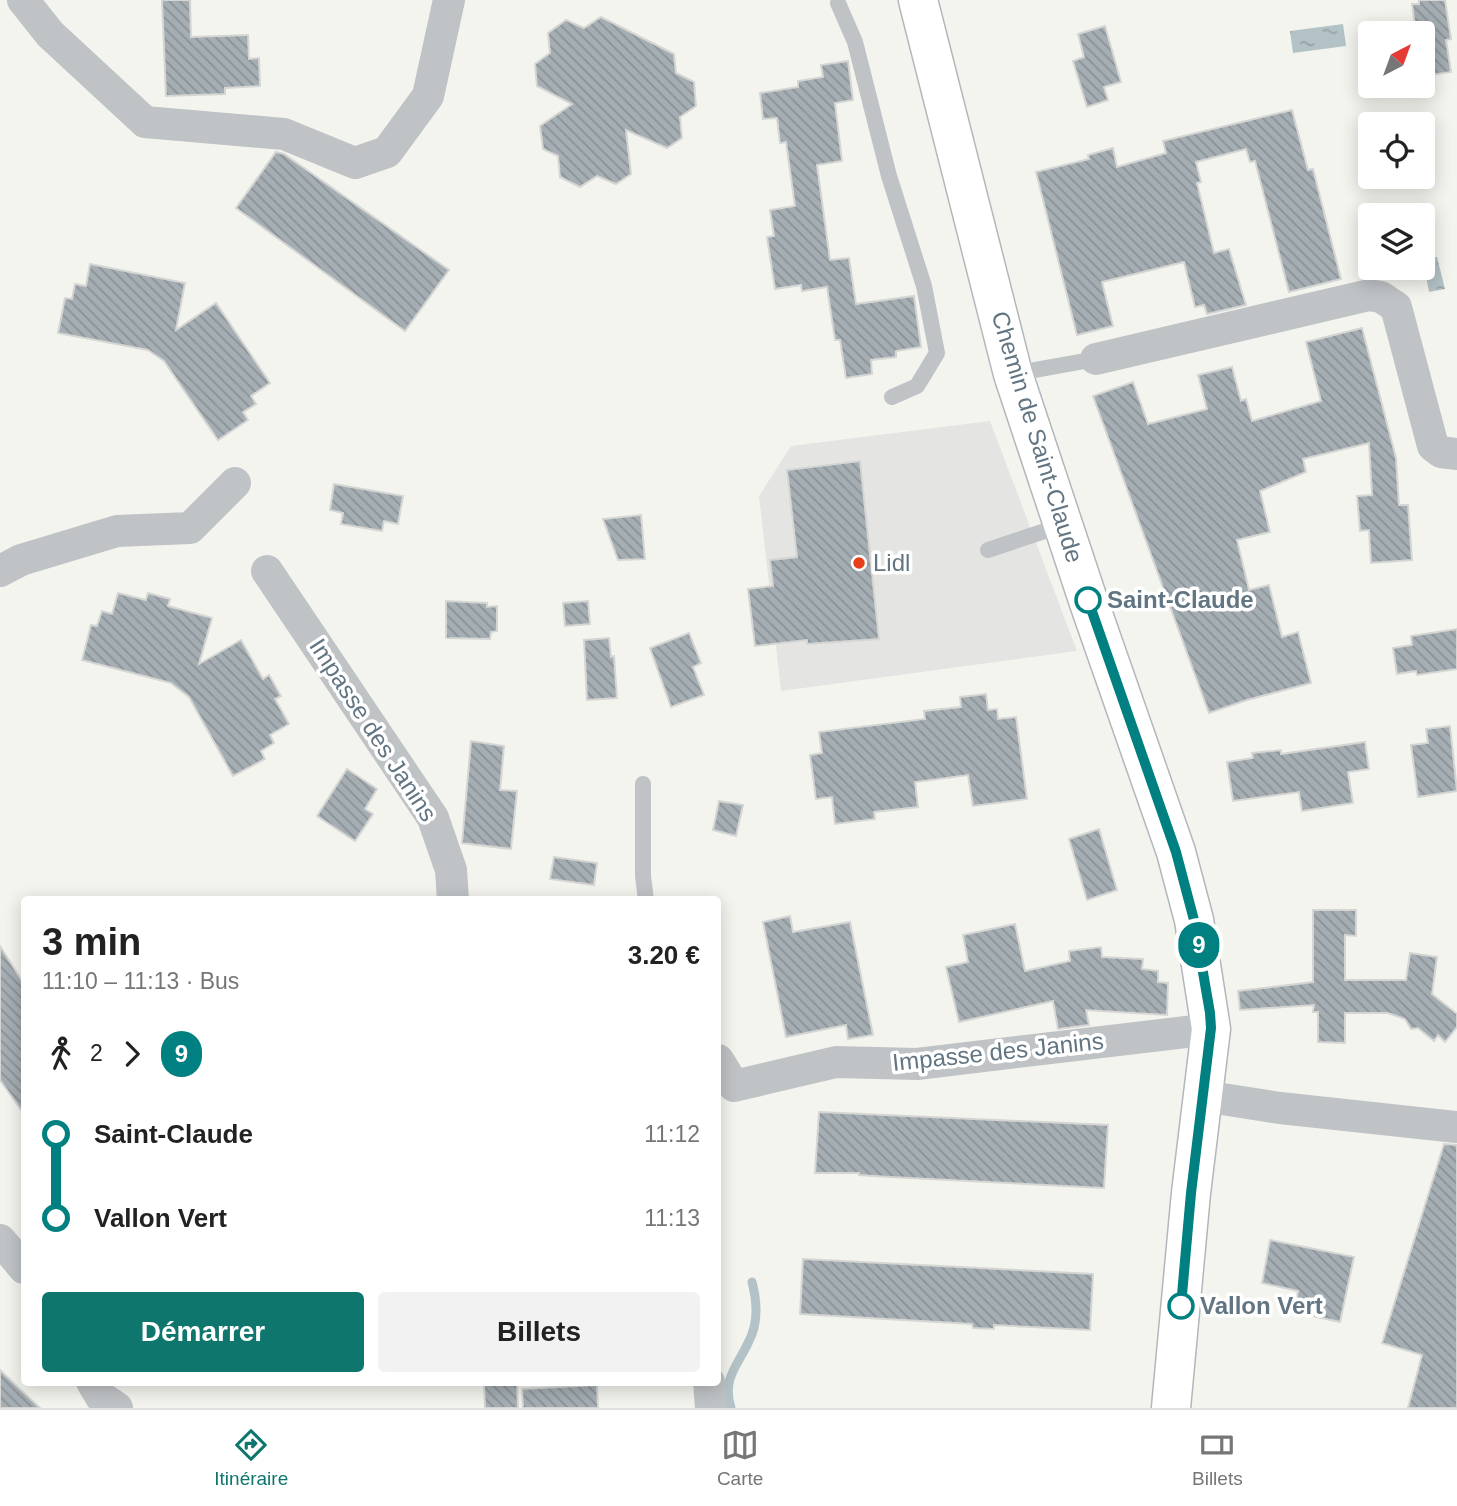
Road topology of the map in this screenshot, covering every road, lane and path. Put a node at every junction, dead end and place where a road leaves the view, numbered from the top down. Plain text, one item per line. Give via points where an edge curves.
1 (23, 0) edge
2 (449, 0) edge
3 (918, 0) edge
4 (838, 3) dead end
5 (1096, 359) joint
6 (1013, 374) junction
7 (892, 397) dead end
8 (1457, 454) edge
9 (235, 483) dead end
10 (1063, 525) junction
11 (988, 551) dead end
12 (0, 571) edge
13 (267, 571) dead end
14 (643, 784) dead end
15 (453, 896) edge
16 (646, 896) edge
17 (1211, 1028) junction
18 (721, 1065) edge
19 (1203, 1096) junction
20 (1457, 1127) edge
21 (0, 1240) edge
22 (21, 1264) edge
23 (94, 1386) edge
24 (709, 1386) edge
25 (117, 1408) edge
26 (711, 1408) edge
27 (1171, 1408) edge

1 - 2 street via 50,34 145,122 284,134 355,163 387,152 428,96
3 - 6 street, Chemin de Saint-Claude
4 - 7 lane via 855,42 889,176 924,286 937,353 917,386
5 - 6 lane
5 - 8 street via 1370,295 1381,297 1396,307 1433,446
6 - 10 street, Chemin de Saint-Claude
9 - 12 street via 190,528 117,531 20,560
10 - 11 lane
10 - 17 street, Chemin de Saint-Claude via 1176,852 1194,920
13 - 15 street, Impasse des Janins via 433,818 451,870
14 - 16 lane
17 - 18 street, Impasse des Janins via 917,1064 836,1062 734,1086
17 - 19 street, Chemin de Saint-Claude
19 - 20 street
19 - 27 street, Chemin de Saint-Claude
21 - 22 street
23 - 25 street
24 - 26 street

